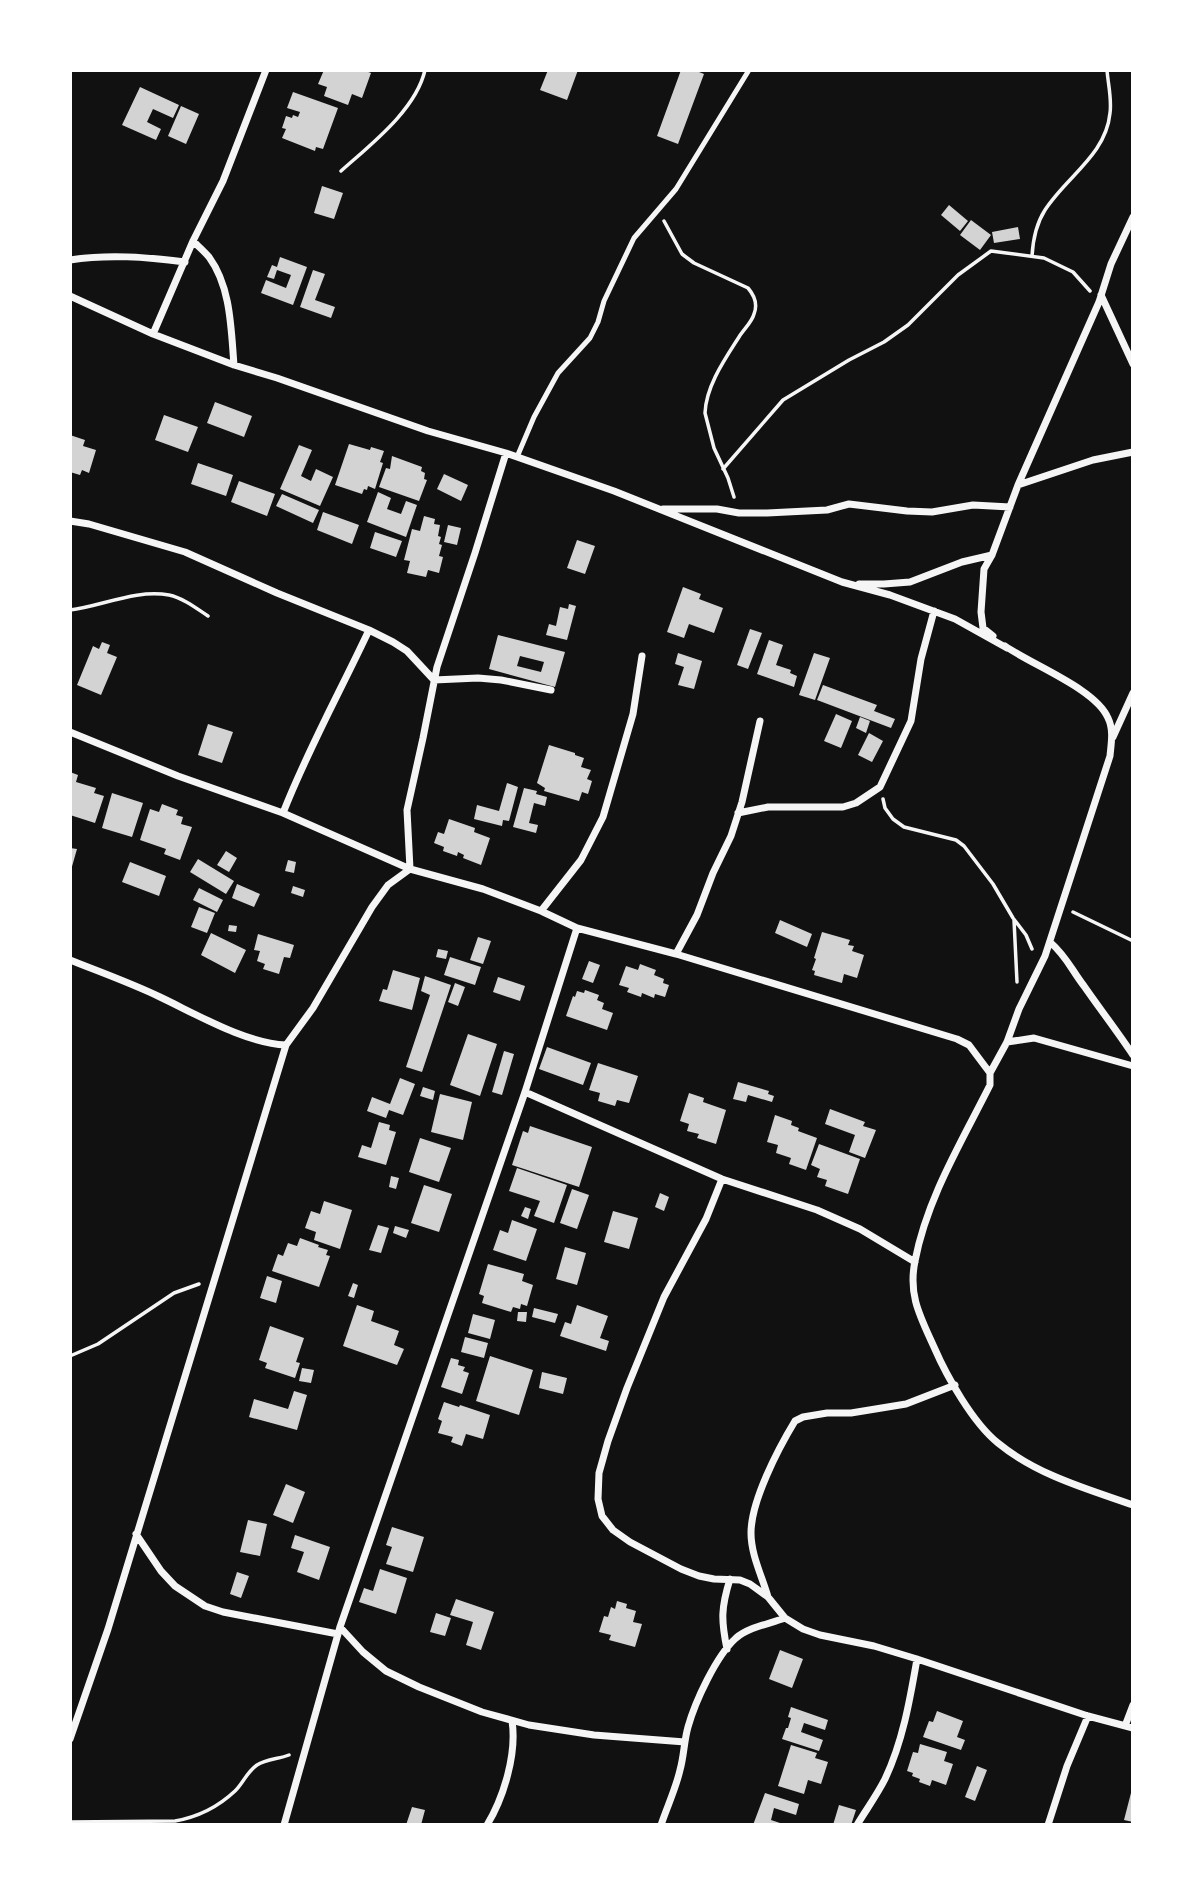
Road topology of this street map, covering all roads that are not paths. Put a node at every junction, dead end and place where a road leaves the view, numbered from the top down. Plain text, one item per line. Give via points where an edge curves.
1 (266, 70) edge
2 (749, 70) edge
3 (1133, 217) edge
4 (192, 241) junction
5 (70, 260) edge
6 (185, 262) junction
7 (70, 296) edge
8 (1100, 299) junction
9 (153, 334) junction
10 (1133, 364) edge
11 (234, 365) junction
12 (1133, 452) edge
13 (506, 453) junction
14 (517, 457) junction
15 (1018, 485) junction
16 (1010, 507) junction
17 (659, 509) junction
18 (70, 521) edge
19 (992, 555) junction
20 (848, 583) junction
21 (934, 611) junction
22 (369, 630) junction
23 (1007, 648) junction
24 (642, 656) dead end
25 (434, 680) junction
26 (551, 690) dead end
27 (1133, 693) edge
28 (760, 721) dead end
29 (70, 732) edge
30 (1111, 740) junction
31 (283, 813) junction
32 (738, 813) junction
33 (410, 869) junction
34 (541, 911) junction
35 (577, 928) junction
36 (1050, 942) junction
37 (676, 954) junction
38 (70, 960) edge
39 (1007, 1042) junction
40 (286, 1045) junction
41 (1133, 1055) edge
42 (1133, 1066) edge
43 (990, 1073) junction
44 (525, 1092) junction
45 (722, 1179) junction
46 (915, 1262) junction
47 (955, 1385) junction
48 (1133, 1505) edge
49 (136, 1534) junction
50 (730, 1579) junction
51 (768, 1597) junction
52 (785, 1618) junction
53 (339, 1630) junction
54 (727, 1649) junction
55 (917, 1659) junction
56 (1133, 1705) edge
57 (1088, 1716) junction
58 (512, 1721) junction
59 (1129, 1727) edge
60 (70, 1739) edge
61 (685, 1742) junction
62 (286, 1822) edge
63 (487, 1825) edge
64 (661, 1825) edge
65 (857, 1825) edge
66 (1048, 1825) edge

1 - 4 street via 223,181
2 - 14 lane via 677,189 634,238 590,338 558,373
3 - 8 street
4 - 6 street
4 - 11 street via 209,257 224,286
5 - 6 street via 147,257
6 - 9 street
7 - 9 street
8 - 10 street
8 - 15 street
9 - 11 street
11 - 13 street
12 - 15 street
13 - 14 street
13 - 25 street
14 - 17 street
15 - 16 street
16 - 17 street via 973,505 932,512 849,504 827,510 739,513
16 - 19 street
17 - 20 street
18 - 22 street via 185,552
19 - 20 street via 910,582
19 - 23 street via 984,569 981,612 984,628
20 - 21 street
21 - 23 street
21 - 32 street via 911,721 880,787 843,807 768,807
22 - 25 street via 407,651
22 - 31 street
23 - 30 street via 1094,698 1108,718
24 - 34 street via 633,714 603,817 581,860
25 - 26 street via 478,678
25 - 33 street via 407,810
27 - 30 street
28 - 32 street
29 - 31 street
30 - 36 street via 1110,756
31 - 33 street
32 - 37 street via 697,915
33 - 34 street via 483,888
33 - 40 street via 388,886 372,907
34 - 35 street
35 - 37 street
35 - 44 street
36 - 39 street
36 - 41 street
37 - 43 street via 957,1039 969,1045
38 - 40 street via 250,1039
39 - 42 street via 1034,1038
39 - 43 street
40 - 49 street
43 - 46 street via 990,1085 944,1176
44 - 45 street
44 - 53 street
45 - 46 street via 828,1215
45 - 50 street via 664,1297 627,1388 599,1473 598,1499 602,1516 630,1542 699,1576
46 - 47 street via 916,1308
47 - 48 street via 978,1423 998,1444 1063,1480
47 - 51 street via 906,1404 827,1412 795,1421 768,1473 751,1532
49 - 53 street via 174,1586 205,1606
49 - 60 street
50 - 51 street via 750,1584
50 - 54 street via 721,1616
51 - 52 street
52 - 54 street via 750,1630
52 - 55 street via 820,1636
53 - 58 street via 386,1671 447,1699
53 - 62 street
54 - 61 street via 705,1686
55 - 57 street
55 - 65 street via 899,1741 885,1779
56 - 59 street
57 - 59 street
57 - 66 street
58 - 61 street via 594,1735
58 - 63 street via 508,1772
61 - 64 street via 680,1772

